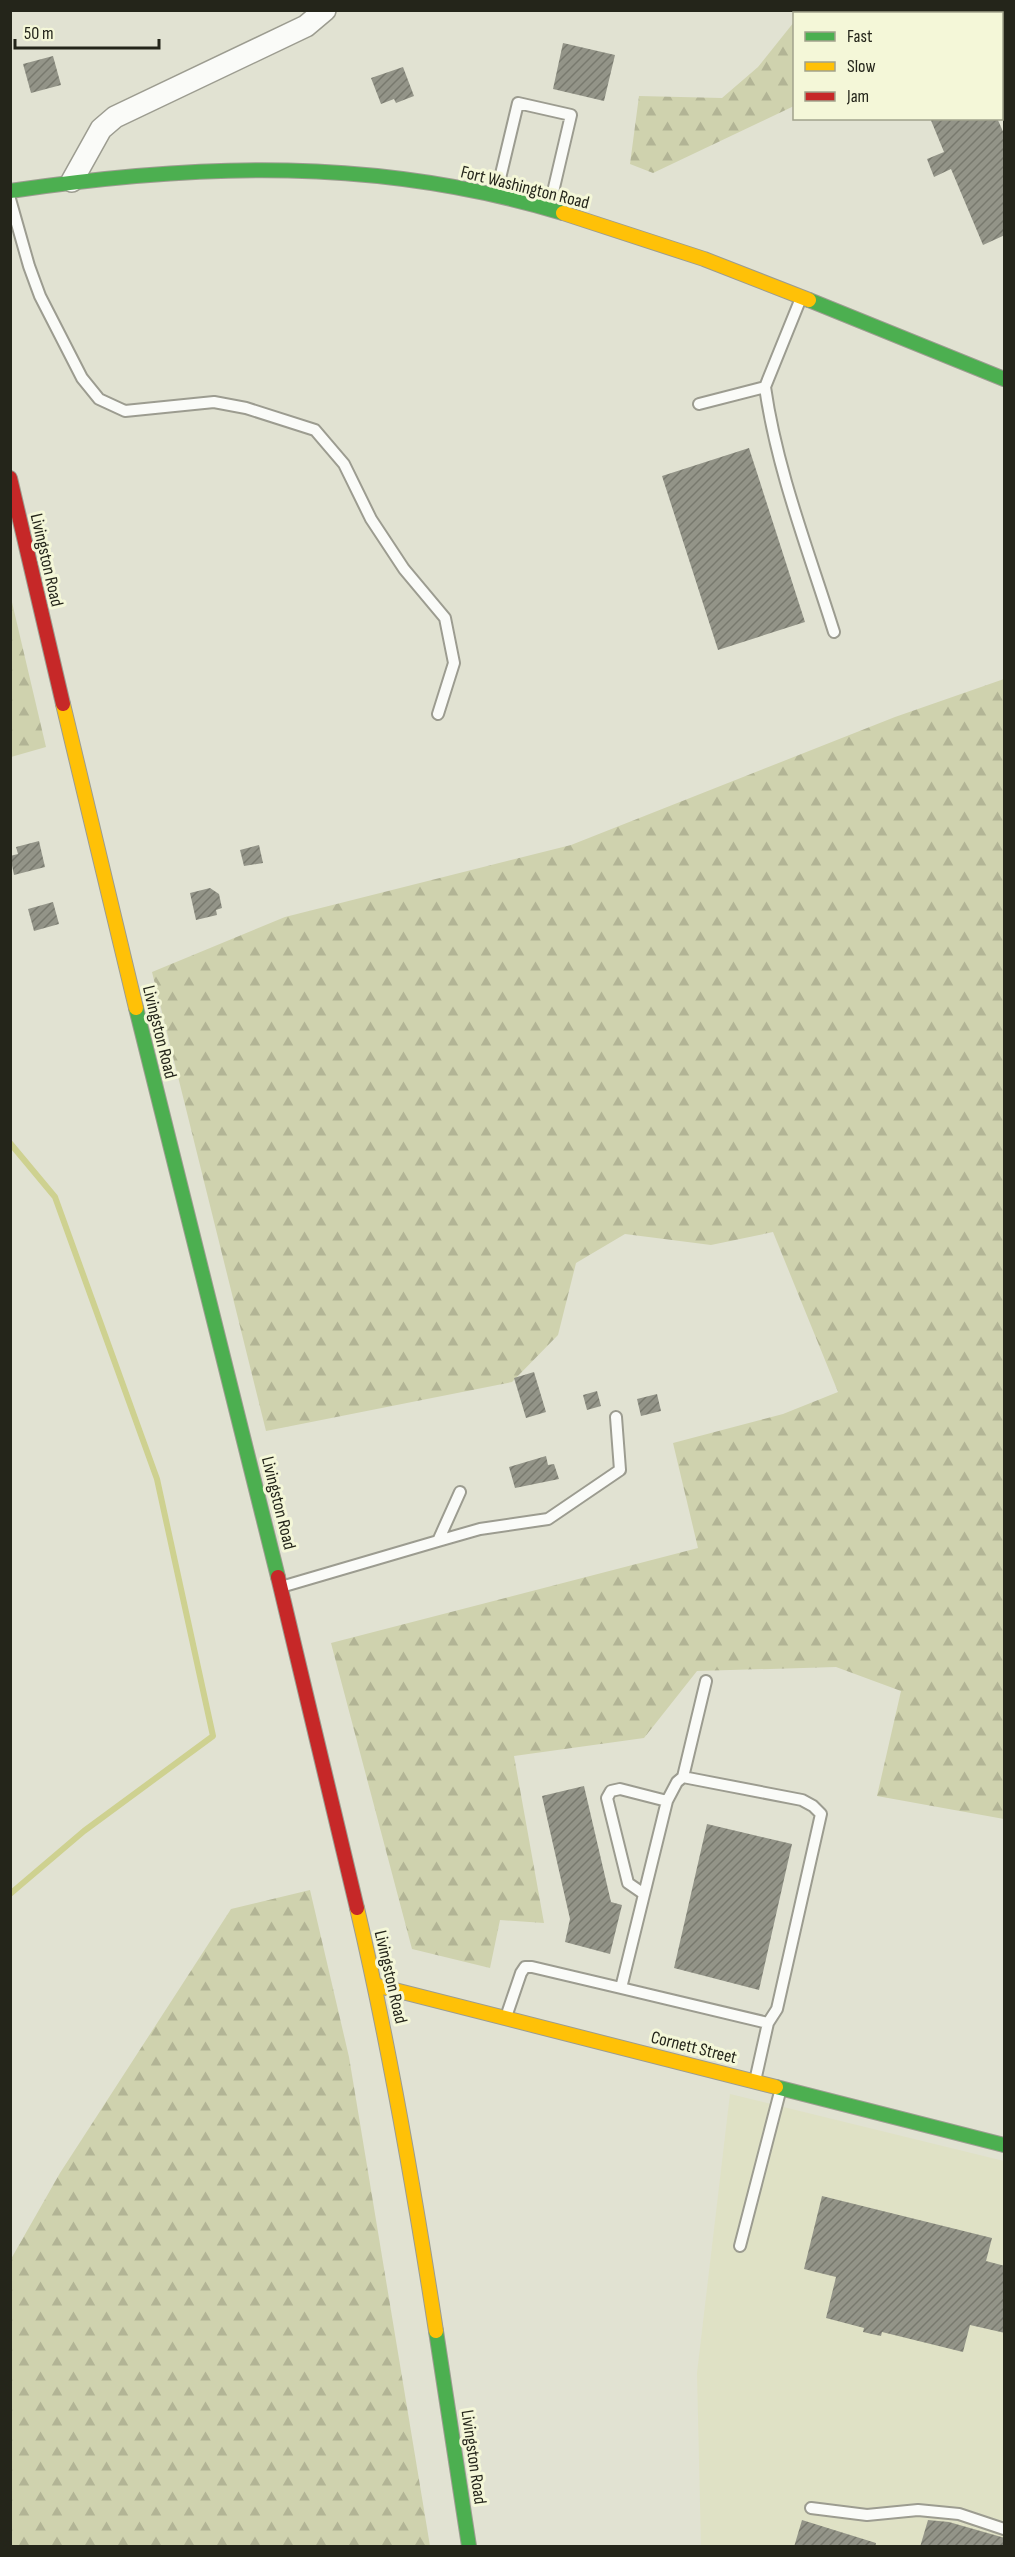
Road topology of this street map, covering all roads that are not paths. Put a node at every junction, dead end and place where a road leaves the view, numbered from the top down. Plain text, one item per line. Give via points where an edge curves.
1 (325, 10) edge
2 (72, 181) junction
3 (10, 191) edge
4 (496, 196) junction
5 (10, 199) edge
6 (549, 209) junction
7 (801, 298) junction
8 (1005, 379) edge
9 (765, 387) junction
10 (699, 404) dead end
11 (10, 478) edge
12 (834, 632) dead end
13 (438, 714) dead end
14 (616, 1417) dead end
15 (460, 1492) dead end
16 (438, 1541) junction
17 (281, 1587) junction
18 (706, 1681) dead end
19 (683, 1777) junction
20 (667, 1801) junction
21 (645, 1894) junction
22 (375, 1984) junction
23 (621, 1988) junction
24 (505, 2018) junction
25 (768, 2023) junction
26 (755, 2081) junction
27 (781, 2088) junction
28 (1005, 2145) edge
29 (740, 2246) dead end
30 (811, 2508) dead end
31 (1005, 2529) edge
32 (469, 2547) edge

1 - 2 street via 306,26 115,117 101,129
2 - 3 main road, Fort Washington Road
2 - 4 main road, Fort Washington Road via 188,171 284,169 390,177
4 - 6 main road, Fort Washington Road
4 - 6 lane via 518,103 571,115
5 - 13 lane via 39,296 82,378 99,399 125,411 214,402 246,408 315,430 344,464 371,519 404,569 444,618 454,663
6 - 7 main road, Fort Washington Road via 716,264
7 - 8 main road, Fort Washington Road
7 - 9 lane
9 - 10 lane
9 - 12 lane via 785,477
11 - 17 main road, Livingston Road via 103,878
14 - 16 lane via 620,1470 548,1519 480,1529
15 - 16 lane
16 - 17 lane
17 - 22 main road, Livingston Road
18 - 19 lane
19 - 20 lane
19 - 25 lane via 802,1800 821,1814 777,2009
20 - 21 lane
20 - 21 lane via 620,1789 611,1791 607,1798 628,1883
21 - 23 lane
22 - 24 main road, Cornett Street
22 - 32 main road, Livingston Road via 410,2166
23 - 24 lane via 525,1967
23 - 25 lane
24 - 26 main road, Cornett Street
25 - 26 lane
26 - 27 main road, Cornett Street
27 - 28 main road, Cornett Street
27 - 29 lane
30 - 31 lane via 867,2515 918,2510 959,2514

